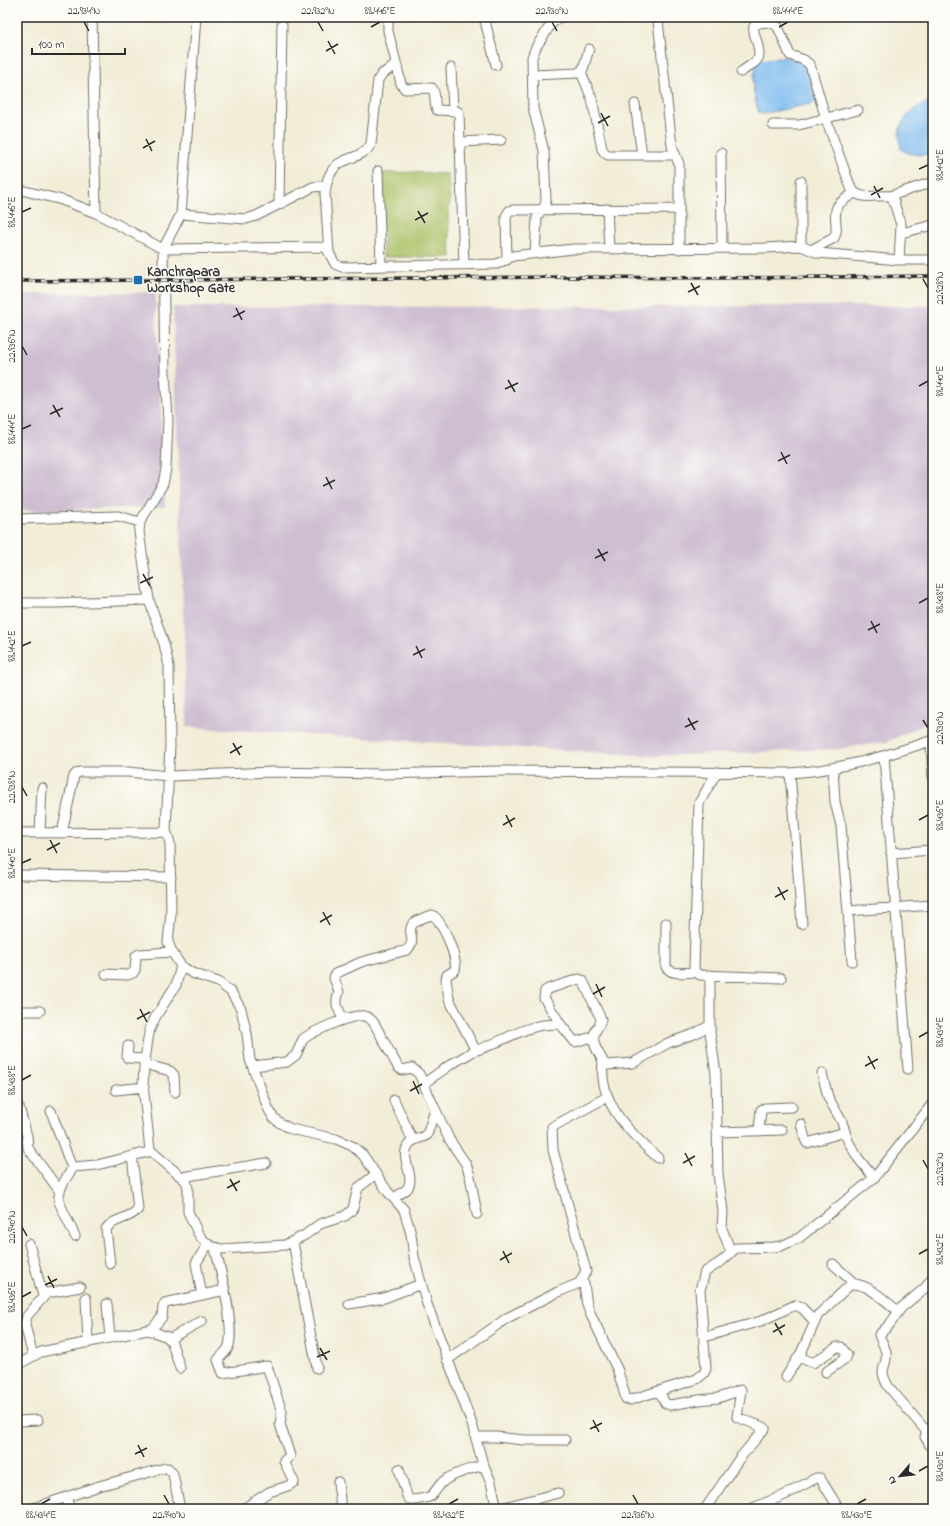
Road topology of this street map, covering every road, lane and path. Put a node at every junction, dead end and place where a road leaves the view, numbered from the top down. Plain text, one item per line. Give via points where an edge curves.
1 (92, 17) edge
2 (196, 17) edge
3 (388, 17) edge
4 (484, 17) edge
5 (659, 17) edge
6 (556, 18) edge
7 (282, 25) dead end
8 (589, 48) dead end
9 (396, 62) junction
10 (496, 65) dead end
11 (451, 68) dead end
12 (581, 72) junction
13 (741, 72) dead end
14 (532, 75) junction
15 (635, 104) dead end
16 (858, 110) dead end
17 (453, 111) junction
18 (826, 119) junction
19 (773, 125) dead end
20 (501, 140) dead end
21 (461, 142) junction
22 (721, 153) dead end
23 (642, 155) junction
24 (675, 155) junction
25 (378, 171) dead end
26 (801, 181) dead end
27 (933, 182) edge
28 (326, 185) junction
29 (17, 189) edge
30 (854, 193) junction
31 (890, 196) junction
32 (279, 204) junction
33 (607, 209) junction
34 (679, 209) junction
35 (542, 210) junction
36 (96, 213) junction
37 (181, 214) junction
38 (933, 225) edge
39 (901, 232) junction
40 (801, 246) junction
41 (722, 248) junction
42 (164, 249) junction
43 (609, 249) junction
44 (679, 249) junction
45 (811, 250) junction
46 (329, 253) junction
47 (535, 253) junction
48 (507, 260) junction
49 (900, 260) junction
50 (933, 260) edge
51 (464, 265) junction
52 (381, 266) junction
53 (17, 519) edge
54 (140, 522) junction
55 (149, 600) junction
56 (17, 603) edge
57 (932, 740) edge
58 (884, 756) junction
59 (833, 769) junction
60 (717, 772) junction
61 (790, 773) junction
62 (169, 776) junction
63 (933, 779) edge
64 (42, 788) dead end
65 (166, 830) junction
66 (17, 833) edge
67 (40, 833) junction
68 (62, 833) junction
69 (933, 850) edge
70 (891, 853) junction
71 (17, 875) edge
72 (171, 877) junction
73 (933, 905) edge
74 (896, 908) junction
75 (848, 911) junction
76 (666, 923) dead end
77 (802, 924) dead end
78 (172, 952) junction
79 (852, 961) dead end
80 (181, 966) junction
81 (695, 972) junction
82 (106, 974) dead end
83 (710, 975) junction
84 (781, 978) dead end
85 (17, 1011) edge
86 (40, 1011) dead end
87 (343, 1020) junction
88 (561, 1025) junction
89 (709, 1026) junction
90 (592, 1037) junction
91 (128, 1046) dead end
92 (474, 1051) junction
93 (145, 1061) junction
94 (603, 1061) junction
95 (253, 1066) junction
96 (908, 1069) dead end
97 (822, 1073) dead end
98 (423, 1084) junction
99 (144, 1087) junction
100 (116, 1090) dead end
101 (175, 1092) dead end
102 (607, 1097) junction
103 (394, 1100) dead end
104 (933, 1103) edge
105 (17, 1107) edge
106 (792, 1107) dead end
107 (435, 1110) junction
108 (51, 1111) dead end
109 (801, 1124) dead end
110 (759, 1130) junction
111 (782, 1130) dead end
112 (717, 1132) junction
113 (845, 1132) junction
114 (413, 1141) junction
115 (152, 1152) junction
116 (132, 1156) junction
117 (658, 1158) dead end
118 (266, 1163) dead end
119 (73, 1167) junction
120 (376, 1174) junction
121 (182, 1177) junction
122 (874, 1178) junction
123 (59, 1190) junction
124 (394, 1199) junction
125 (477, 1214) dead end
126 (75, 1236) dead end
127 (293, 1242) junction
128 (29, 1244) dead end
129 (212, 1246) junction
130 (731, 1252) junction
131 (110, 1264) dead end
132 (833, 1264) dead end
133 (933, 1277) edge
134 (580, 1282) junction
135 (421, 1284) junction
136 (856, 1284) junction
137 (80, 1287) dead end
138 (225, 1290) junction
139 (202, 1295) junction
140 (43, 1296) junction
141 (86, 1298) dead end
142 (107, 1304) dead end
143 (349, 1304) dead end
144 (898, 1311) junction
145 (202, 1321) dead end
146 (814, 1321) junction
147 (148, 1330) junction
148 (704, 1337) junction
149 (110, 1338) junction
150 (170, 1339) junction
151 (88, 1343) junction
152 (33, 1356) junction
153 (799, 1357) junction
154 (447, 1360) junction
155 (17, 1365) edge
156 (180, 1368) dead end
157 (317, 1368) dead end
158 (826, 1372) dead end
159 (786, 1377) dead end
160 (659, 1391) junction
161 (38, 1420) dead end
162 (17, 1421) edge
163 (930, 1429) edge
164 (476, 1437) junction
165 (564, 1440) dead end
166 (933, 1450) edge
167 (484, 1465) junction
168 (399, 1469) dead end
169 (338, 1482) dead end
170 (558, 1493) dead end
171 (66, 1497) junction
172 (31, 1509) edge
173 (70, 1509) edge
174 (180, 1509) edge
175 (243, 1509) edge
176 (341, 1509) edge
177 (497, 1509) edge
178 (705, 1509) edge
179 (750, 1509) edge
180 (839, 1509) edge

1 - 36 street
2 - 37 street
3 - 9 street via 388,31
4 - 10 street
5 - 24 street
6 - 14 street via 534,52
7 - 32 street
8 - 12 street
9 - 17 street via 401,84 405,89 432,88 437,110
9 - 28 street via 393,68 382,74 378,80 369,148 337,165
11 - 17 street
12 - 14 street
12 - 23 street via 590,95 602,149 608,155
13 - 18 street via 760,55 754,26 775,23 790,55 810,65
14 - 35 street via 534,108 544,151 546,204
15 - 23 street
16 - 18 street
17 - 21 street via 457,111 460,116
18 - 19 street via 796,126
18 - 30 street
20 - 21 street
21 - 51 street
22 - 41 street
23 - 24 street
24 - 34 street via 679,164
25 - 52 street
26 - 40 street
27 - 31 street
28 - 32 street via 313,186
28 - 46 street
29 - 36 street via 62,200
30 - 31 street via 862,196
30 - 45 street via 837,206 837,231 834,238
31 - 39 street via 900,220
32 - 37 street via 256,216 241,220
33 - 34 street
33 - 35 street
33 - 43 street
34 - 44 street
35 - 47 street via 537,218
35 - 48 street via 512,210 507,213
36 - 42 street
37 - 42 street
38 - 39 street
39 - 49 street
40 - 41 street
40 - 45 street
41 - 44 street
42 - 46 street via 324,247
42 - 54 street via 168,420 166,469 163,484
43 - 44 street
43 - 47 street
45 - 49 street via 818,253
46 - 52 street via 338,267
47 - 48 street via 513,256
48 - 51 street via 497,264
49 - 50 street
51 - 52 street
53 - 54 street via 118,516
54 - 55 street via 139,532
55 - 56 street
55 - 62 street via 169,666
57 - 58 street
57 - 63 street
58 - 59 street
58 - 70 street
59 - 61 street
59 - 75 street
60 - 61 street
60 - 62 street via 273,772
60 - 81 street via 699,803
61 - 77 street
62 - 65 street
62 - 68 street via 128,772 77,773 74,776
64 - 67 street
65 - 68 street
65 - 72 street via 170,843
66 - 67 street
67 - 68 street
69 - 70 street
70 - 74 street
71 - 72 street
72 - 78 street via 168,942
73 - 74 street
74 - 75 street
74 - 96 street
75 - 79 street
76 - 81 street via 666,967 673,973
78 - 80 street
78 - 82 street via 139,954 136,956 133,973
80 - 93 street via 173,991 150,1029
80 - 95 street via 192,973 218,982 231,992 241,1010
81 - 83 street
83 - 84 street
83 - 89 street
85 - 86 street
87 - 92 street via 337,1004 339,992 335,974 361,962 406,950 410,946 412,923 434,915 445,933 456,964 455,970 446,978 449,999 474,1046
87 - 95 street via 302,1039 296,1055 287,1062
87 - 98 street via 356,1016 366,1016 370,1019 398,1067 402,1070 414,1069
88 - 90 street via 575,1042
88 - 90 street via 544,998 545,992 568,982 581,980 602,1020
88 - 92 street via 534,1027
89 - 94 street via 668,1043 634,1063 611,1066
89 - 112 street via 716,1074
90 - 94 street
91 - 93 street via 128,1058
92 - 98 street
93 - 99 street
93 - 101 street via 174,1075
94 - 102 street via 602,1076
95 - 120 street via 273,1117 291,1129 336,1139 352,1146 363,1155
97 - 113 street via 828,1097
98 - 107 street
99 - 100 street
99 - 115 street via 149,1144
102 - 117 street via 627,1129
102 - 134 street via 552,1127 553,1150 586,1271
103 - 114 street
104 - 122 street
105 - 123 street via 27,1136 28,1148
106 - 110 street via 761,1110
107 - 114 street via 427,1135
107 - 125 street via 449,1139 466,1164
108 - 119 street
109 - 113 street via 807,1142
110 - 111 street
110 - 112 street
112 - 130 street via 722,1229
113 - 122 street via 858,1158
114 - 124 street via 406,1152 409,1184
115 - 116 street
115 - 121 street
116 - 119 street via 97,1165
116 - 131 street via 138,1209 135,1213 109,1224 106,1229
118 - 121 street
119 - 123 street
120 - 124 street
120 - 127 street via 358,1188 353,1208 345,1216 316,1226
121 - 129 street via 187,1185 188,1212 202,1239
122 - 130 street via 799,1238 774,1247 739,1247
123 - 126 street via 59,1202
124 - 135 street via 404,1210 407,1218
127 - 129 street via 285,1245 222,1249
127 - 157 street
128 - 140 street
129 - 138 street
129 - 139 street via 196,1263
130 - 148 street via 705,1272 703,1278 700,1290
132 - 136 street
133 - 144 street
134 - 154 street via 512,1315
134 - 160 street via 584,1284 591,1315 618,1371 626,1399
135 - 143 street via 384,1298
135 - 154 street
136 - 144 street via 863,1285
136 - 146 street via 850,1285 822,1310
137 - 140 street
138 - 139 street
138 - 175 street via 230,1341 228,1349 218,1360 223,1373 267,1366 282,1412 280,1424 290,1456 284,1461 294,1482 268,1492
139 - 147 street via 165,1303 162,1317
140 - 152 street via 26,1319 25,1325
141 - 151 street
142 - 149 street
144 - 163 street via 879,1335 886,1351 882,1373 888,1386
145 - 150 street
146 - 148 street via 796,1305 762,1321
146 - 153 street
147 - 149 street
147 - 150 street
148 - 160 street via 704,1373 697,1379
149 - 151 street
150 - 156 street
151 - 152 street via 41,1352
152 - 155 street
153 - 158 street via 813,1363 841,1347 847,1355 846,1358
153 - 159 street
154 - 164 street
160 - 178 street via 665,1403 670,1405 718,1398 741,1390 737,1417 765,1428 739,1459
161 - 162 street
163 - 166 street via 925,1437
164 - 165 street
164 - 167 street
167 - 168 street via 446,1479 428,1498 412,1500 407,1496
167 - 177 street
169 - 176 street
170 - 177 street
171 - 172 street
171 - 173 street
171 - 174 street via 168,1468 173,1474
179 - 180 street via 785,1495 816,1478 820,1478

